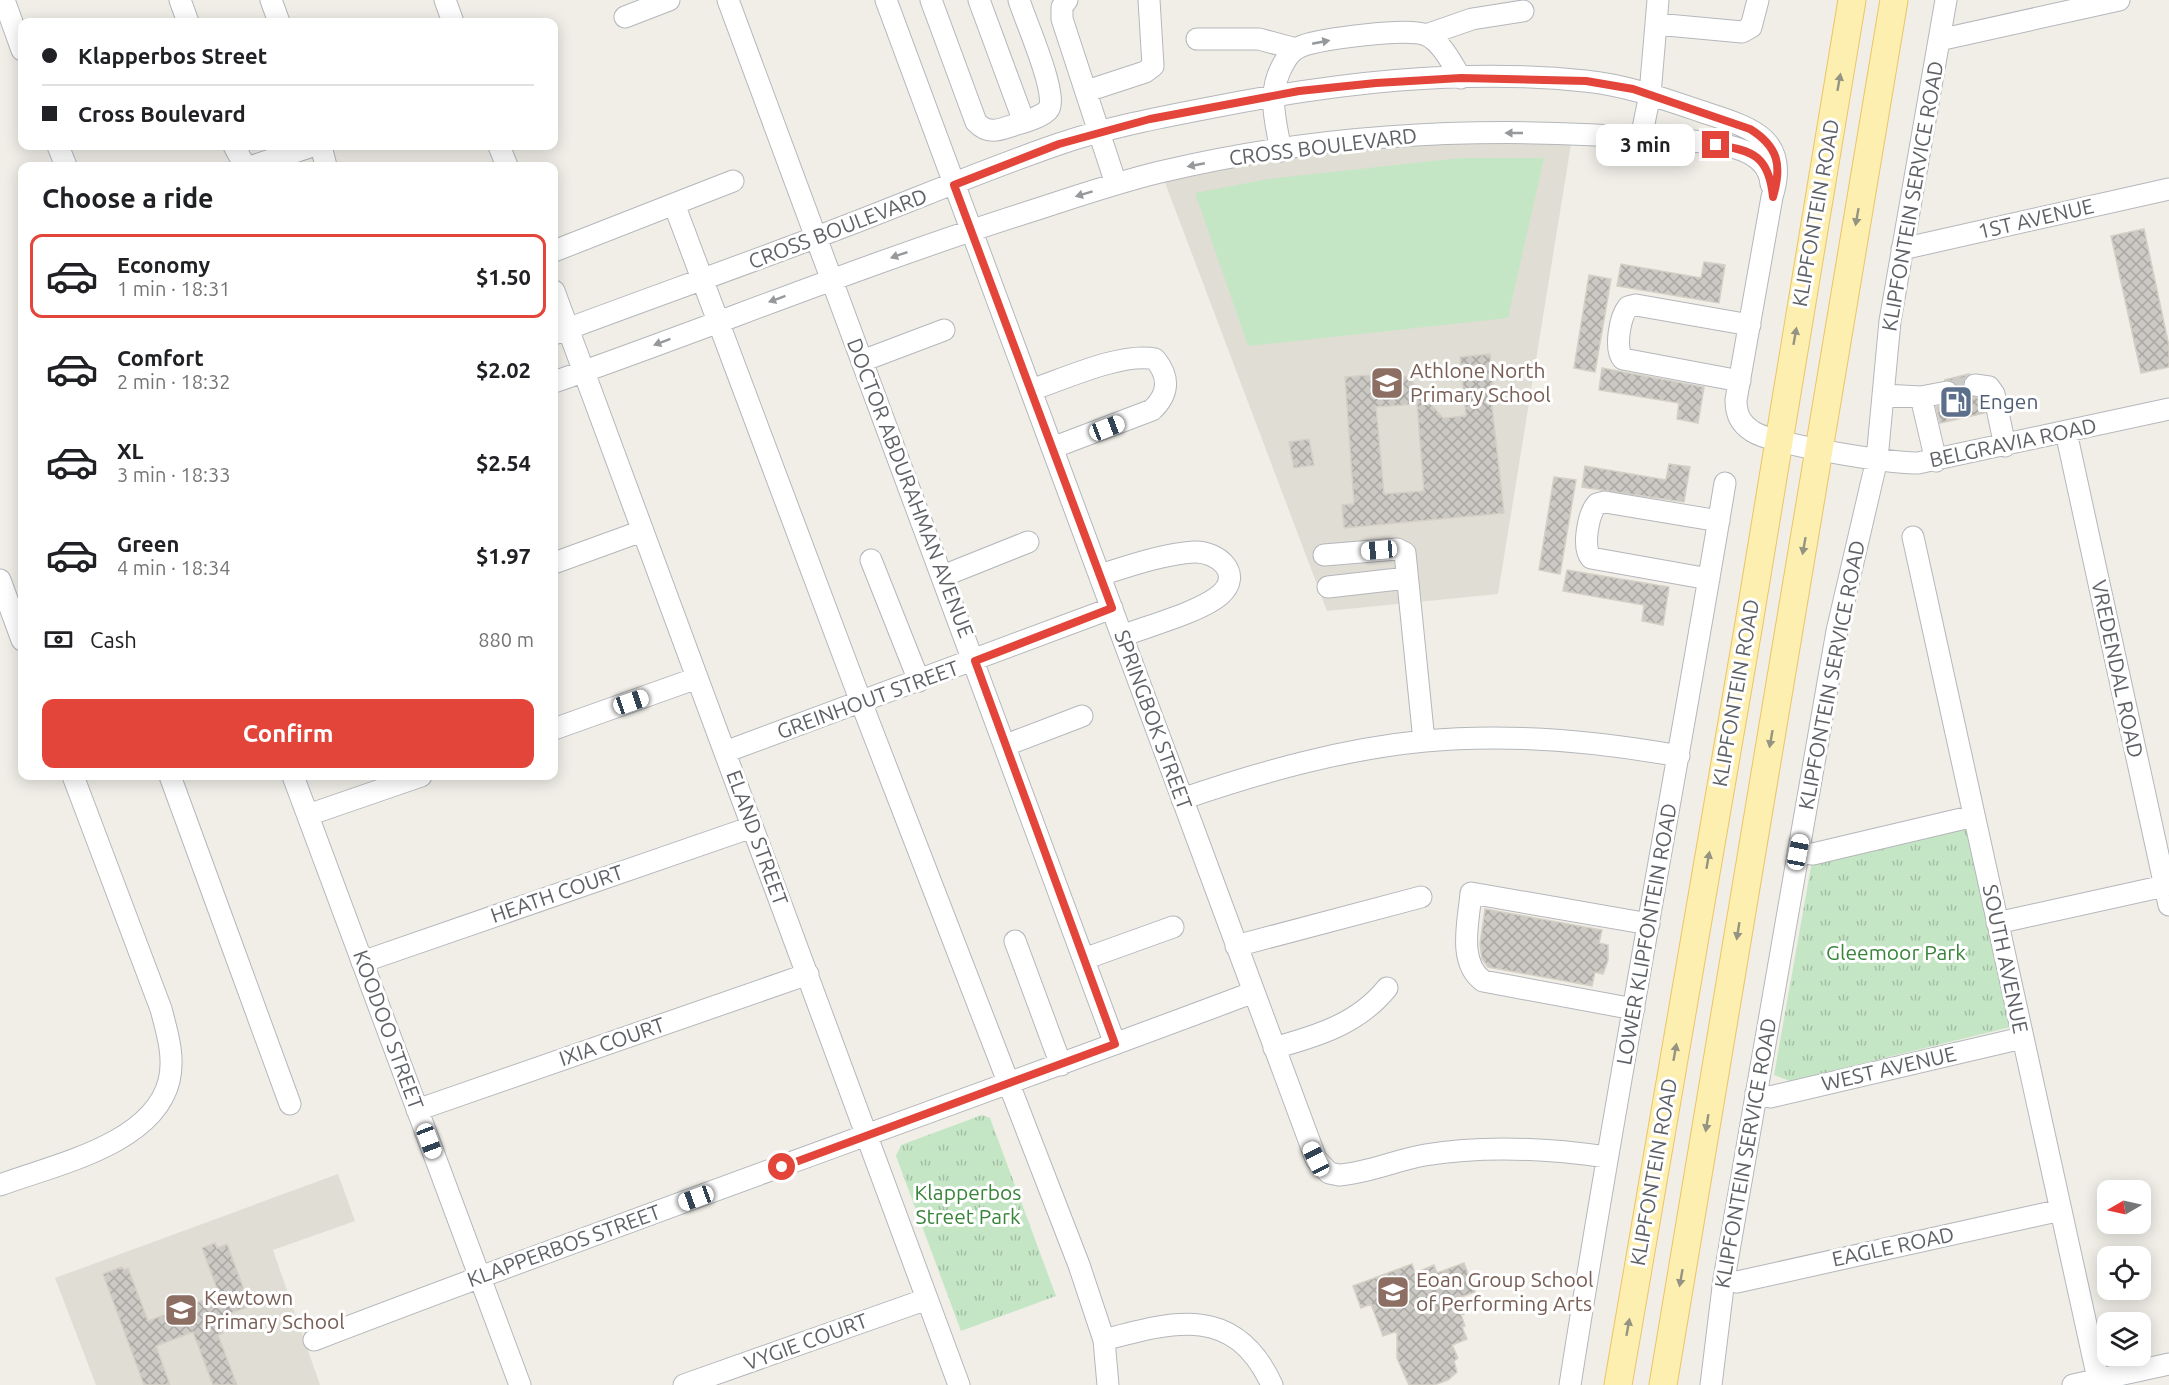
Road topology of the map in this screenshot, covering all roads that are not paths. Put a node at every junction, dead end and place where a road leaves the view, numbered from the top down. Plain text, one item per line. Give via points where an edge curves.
1 (4, 0) edge
2 (180, 0) edge
3 (271, 0) edge
4 (445, 0) edge
5 (669, 0) edge
6 (728, 0) edge
7 (886, 0) edge
8 (931, 0) edge
9 (979, 0) edge
10 (1019, 0) edge
11 (1067, 0) edge
12 (1149, 0) edge
13 (1658, 0) edge
14 (1758, 0) edge
15 (1852, 0) edge
16 (1894, 0) edge
17 (1946, 0) edge
18 (2119, 0) edge
19 (1523, 11) dead end
20 (625, 17) dead end
21 (187, 18) edge
22 (278, 18) edge
23 (452, 18) edge
24 (1656, 24) junction
25 (1426, 35) junction
26 (18, 39) edge
27 (1197, 39) dead end
28 (1939, 39) junction
29 (1296, 49) junction
30 (1461, 78) junction
31 (1087, 91) junction
32 (1650, 94) junction
33 (1272, 96) junction
34 (1024, 122) junction
35 (1100, 133) junction
36 (1641, 138) junction
37 (300, 150) edge
38 (1281, 151) junction
39 (265, 162) edge
40 (733, 181) dead end
41 (1116, 184) junction
42 (954, 185) junction
43 (2169, 189) edge
44 (1773, 197) junction
45 (674, 204) junction
46 (971, 230) junction
47 (817, 237) junction
48 (558, 249) edge
49 (1902, 249) junction
50 (832, 279) junction
51 (702, 281) junction
52 (717, 322) junction
53 (1750, 325) junction
54 (944, 330) dead end
55 (560, 331) edge
56 (862, 361) junction
57 (583, 372) junction
58 (558, 381) edge
59 (1740, 381) junction
60 (1975, 385) dead end
61 (1031, 390) junction
62 (1947, 392) tunnel mouth
63 (1883, 395) junction
64 (1921, 398) junction
65 (2169, 409) edge
66 (2066, 432) junction
67 (1778, 440) junction
68 (2005, 446) junction
69 (1052, 448) junction
70 (1820, 448) junction
71 (1877, 459) junction
72 (1936, 461) junction
73 (1725, 483) dead end
74 (1719, 521) junction
75 (642, 531) junction
76 (1913, 537) dead end
77 (1028, 542) dead end
78 (1324, 555) dead end
79 (871, 560) dead end
80 (558, 562) edge
81 (1100, 575) junction
82 (943, 576) junction
83 (1407, 578) junction
84 (1709, 579) junction
85 (0, 580) edge
86 (1328, 587) dead end
87 (1112, 608) junction
88 (18, 629) edge
89 (1122, 636) junction
90 (975, 661) junction
91 (698, 678) junction
92 (919, 681) junction
93 (861, 702) junction
94 (1082, 716) dead end
95 (558, 728) edge
96 (1424, 741) junction
97 (1006, 745) junction
98 (725, 752) junction
99 (1679, 756) junction
100 (75, 780) edge
101 (171, 780) edge
102 (295, 780) edge
103 (410, 780) edge
104 (1182, 799) junction
105 (308, 815) junction
106 (1974, 816) junction
107 (752, 827) junction
108 (1798, 852) junction
109 (2168, 892) edge
110 (1421, 897) dead end
111 (1997, 923) junction
112 (1649, 924) junction
113 (1173, 927) dead end
114 (1015, 941) dead end
115 (1236, 946) junction
116 (1084, 959) junction
117 (362, 962) junction
118 (808, 974) junction
119 (1387, 988) dead end
120 (1254, 992) junction
121 (1634, 1009) junction
122 (2022, 1038) junction
123 (1115, 1044) junction
124 (1274, 1048) junction
125 (1062, 1065) junction
126 (1008, 1085) junction
127 (1756, 1094) junction
128 (290, 1104) dead end
129 (417, 1110) junction
130 (866, 1136) junction
131 (1606, 1157) junction
132 (0, 1185) edge
133 (2061, 1210) junction
134 (479, 1277) junction
135 (1724, 1279) junction
136 (927, 1299) junction
137 (314, 1340) dead end
138 (1104, 1340) junction
139 (2169, 1364) edge
140 (2098, 1379) junction
141 (520, 1385) edge
142 (684, 1385) edge
143 (959, 1385) edge
144 (1108, 1385) edge
145 (1272, 1385) edge
146 (1570, 1385) edge
147 (1618, 1385) edge
148 (1663, 1385) edge
149 (1711, 1385) edge
150 (2073, 1385) edge

1 - 26 street
2 - 21 street
3 - 22 street
4 - 23 street
5 - 20 street
6 - 47 street, DOCTOR ABDURAHMAN AVENUE
7 - 42 street, SPRINGBOK STREET
8 - 34 street via 976,122 992,131
9 - 34 street
10 - 34 street via 1052,97 1047,111
11 - 31 street via 1062,7 1062,19
12 - 31 street via 1153,66
13 - 24 street
14 - 24 street via 1751,27 1742,32
67 -> 15 main road, KLIPFONTEIN ROAD
16 -> 70 main road, KLIPFONTEIN ROAD
17 - 28 street, KLIPFONTEIN SERVICE ROAD
18 - 28 street
19 - 25 street via 1472,19
24 - 32 street
29 -> 25 street via 1327,40 1402,33
25 - 30 street via 1444,52
27 - 29 street via 1259,39
28 - 49 street, KLIPFONTEIN SERVICE ROAD
29 - 33 street via 1284,63
30 - 32 street, CROSS BOULEVARD via 1586,81
30 - 33 street, CROSS BOULEVARD via 1352,85
31 - 35 street
32 - 36 street
32 - 44 street, CROSS BOULEVARD via 1762,136 1778,166
33 - 35 street, CROSS BOULEVARD via 1150,119
33 - 38 street
35 - 41 street
35 - 42 street, CROSS BOULEVARD via 1059,144
36 -> 38 street, CROSS BOULEVARD via 1573,132 1414,134
36 - 44 street, CROSS BOULEVARD via 1746,151 1767,167
37 - 39 street
38 -> 41 street, CROSS BOULEVARD
40 - 45 street
41 -> 46 street, CROSS BOULEVARD
42 - 46 street, SPRINGBOK STREET
42 - 47 street, CROSS BOULEVARD
43 - 49 street, 1ST AVENUE
44 - 53 street, CROSS BOULEVARD
45 - 48 street
45 - 51 street
46 -> 50 street, CROSS BOULEVARD
46 - 61 street, SPRINGBOK STREET
47 - 50 street, DOCTOR ABDURAHMAN AVENUE
47 - 51 street, CROSS BOULEVARD
49 - 63 street, KLIPFONTEIN SERVICE ROAD
50 -> 52 street, CROSS BOULEVARD
50 - 56 street, DOCTOR ABDURAHMAN AVENUE
51 - 52 street
51 - 55 street, CROSS BOULEVARD
52 -> 57 street, CROSS BOULEVARD
52 - 93 street
53 - 59 street, CROSS BOULEVARD
53 - 59 street via 1636,305 1628,307 1624,314 1618,348 1623,359
54 - 56 street
55 - 57 street, ELAND STREET
56 - 82 street, DOCTOR ABDURAHMAN AVENUE
57 - 58 street, CROSS BOULEVARD
57 - 75 street, ELAND STREET
59 - 67 street, CROSS BOULEVARD via 1736,411 1740,420 1754,433
60 - 68 street via 1989,387 1994,394
61 - 69 street, SPRINGBOK STREET
61 - 69 street via 1144,357 1155,359 1165,376 1167,389 1152,410
62 - 64 street
63 - 64 street
63 - 71 street, KLIPFONTEIN SERVICE ROAD
64 - 72 street
65 - 66 street, BELGRAVIA ROAD
66 - 68 street, BELGRAVIA ROAD
66 - 109 street, VREDENDAL ROAD
67 - 70 street, CROSS BOULEVARD
147 -> 67 main road, KLIPFONTEIN ROAD
68 - 72 street, BELGRAVIA ROAD
69 - 81 street, SPRINGBOK STREET
70 - 71 street, BELGRAVIA ROAD
70 -> 148 main road, KLIPFONTEIN ROAD
71 - 72 street, BELGRAVIA ROAD via 1908,464
71 - 108 street, KLIPFONTEIN SERVICE ROAD via 1843,598
73 - 74 street, LOWER KLIPFONTEIN ROAD
74 - 84 street, LOWER KLIPFONTEIN ROAD
74 - 84 street via 1605,502 1592,511 1586,547 1591,558
75 - 80 street
75 - 91 street, ELAND STREET
76 - 106 street, SOUTH AVENUE
77 - 82 street
78 - 83 street via 1401,549 1405,553
79 - 92 street
81 - 87 street, SPRINGBOK STREET
81 - 89 street via 1192,552 1210,553 1226,567 1228,576 1221,594
82 - 90 street, DOCTOR ABDURAHMAN AVENUE
83 - 86 street
83 - 96 street
84 - 99 street, LOWER KLIPFONTEIN ROAD
85 - 88 street
87 - 89 street, SPRINGBOK STREET
87 - 90 street, GREINHOUT STREET
89 - 104 street, SPRINGBOK STREET
90 - 92 street, GREINHOUT STREET
90 - 97 street, DOCTOR ABDURAHMAN AVENUE
91 - 95 street
91 - 98 street, ELAND STREET
92 - 93 street, GREINHOUT STREET
93 - 98 street, GREINHOUT STREET
93 - 126 street
94 - 97 street
96 - 99 street via 1561,740
96 - 104 street via 1285,766
97 - 116 street, DOCTOR ABDURAHMAN AVENUE
98 - 107 street, ELAND STREET
99 - 112 street, LOWER KLIPFONTEIN ROAD
100 - 132 street via 161,1009 170,1047 169,1082 155,1110 132,1132 101,1148
101 - 128 street
102 - 105 street, KOODOO STREET
103 - 105 street
104 - 115 street, SPRINGBOK STREET
105 - 117 street, KOODOO STREET
106 - 108 street via 1813,854
106 - 111 street, SOUTH AVENUE
107 - 117 street, HEATH COURT
107 - 118 street, ELAND STREET
108 - 127 street, KLIPFONTEIN SERVICE ROAD
109 - 111 street
110 - 115 street
111 - 122 street, SOUTH AVENUE
112 - 121 street, LOWER KLIPFONTEIN ROAD
112 - 121 street via 1471,893 1467,951 1471,967 1483,981
113 - 116 street
114 - 125 street
115 - 120 street, SPRINGBOK STREET
116 - 123 street, DOCTOR ABDURAHMAN AVENUE
117 - 129 street, KOODOO STREET
118 - 129 street, IXIA COURT
118 - 130 street, ELAND STREET
119 - 124 street via 1370,1007 1336,1028
120 - 123 street, KLAPPERBOS STREET
120 - 124 street, SPRINGBOK STREET
121 - 131 street, LOWER KLIPFONTEIN ROAD
122 - 127 street, WEST AVENUE via 1770,1096
122 - 133 street, SOUTH AVENUE
123 - 125 street, KLAPPERBOS STREET
124 - 131 street, SPRINGBOK STREET via 1310,1147 1329,1173 1348,1174 1423,1155 1463,1150 1542,1149
125 - 126 street, KLAPPERBOS STREET
126 - 130 street, KLAPPERBOS STREET
126 - 138 street via 1079,1265
127 - 135 street, KLIPFONTEIN SERVICE ROAD
129 - 134 street, KOODOO STREET
130 - 134 street, KLAPPERBOS STREET
130 - 136 street, ELAND STREET
131 - 146 street, LOWER KLIPFONTEIN ROAD
133 - 135 street, EAGLE ROAD via 1737,1282
133 - 140 street, SOUTH AVENUE
134 - 137 street, KLAPPERBOS STREET
134 - 141 street, KOODOO STREET
135 - 149 street, KLIPFONTEIN SERVICE ROAD
136 - 142 street, VYGIE COURT
136 - 143 street, ELAND STREET
138 - 144 street
138 - 145 street via 1160,1325 1206,1324 1245,1344
139 - 140 street
140 - 150 street

